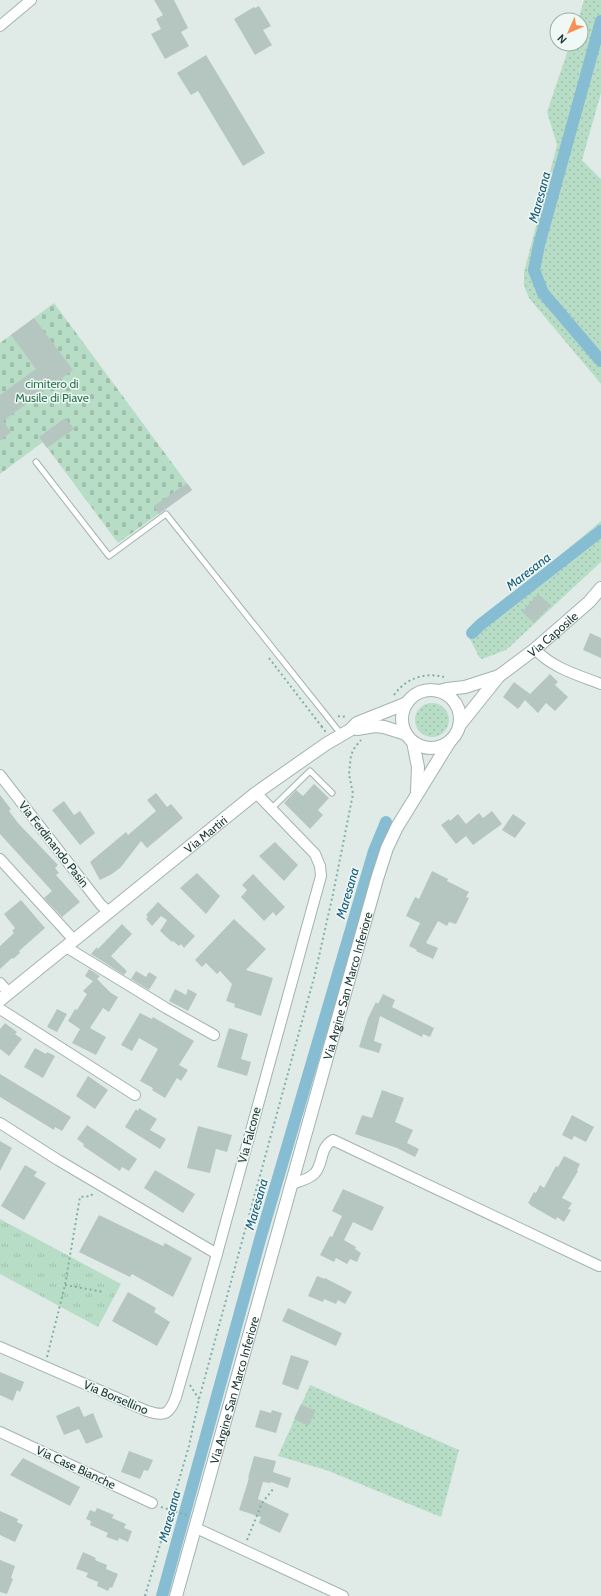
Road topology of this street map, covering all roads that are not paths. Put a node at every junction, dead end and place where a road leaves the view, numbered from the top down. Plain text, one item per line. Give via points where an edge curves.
1 (31, 0) edge
2 (0, 26) edge
3 (36, 462) dead end
4 (601, 588) edge
5 (535, 649) junction
6 (499, 676) junction
7 (601, 684) edge
8 (439, 691) junction
9 (407, 703) junction
10 (459, 726) junction
11 (346, 732) junction
12 (410, 738) junction
13 (450, 741) junction
14 (0, 776) edge
15 (256, 793) junction
16 (332, 793) dead end
17 (417, 793) junction
18 (271, 809) junction
19 (0, 859) edge
20 (109, 912) junction
21 (70, 944) junction
22 (0, 983) edge
23 (5, 996) edge
24 (0, 1009) edge
25 (214, 1035) dead end
26 (135, 1095) dead end
27 (0, 1123) edge
28 (292, 1184) junction
29 (217, 1254) junction
30 (599, 1266) dead end
31 (0, 1347) edge
32 (0, 1432) edge
33 (152, 1503) road end
34 (196, 1528) junction
35 (176, 1596) edge
36 (343, 1596) edge

1 - 2 street
3 - 11 lane via 109,556 166,514
4 - 5 street, Via Caposile via 589,602
5 - 6 street, Via Caposile
5 - 7 street via 551,664
6 - 8 street, Via Caposile via 465,687
6 - 10 street, Via Caposile
8 - 9 street via 423,691
8 - 10 street via 450,697 456,705 460,715
9 - 11 street, Via Martiri via 357,723
9 - 12 street, Via Argine San Marco Inferiore via 402,720
10 - 13 street, Via Argine San Marco Inferiore via 456,735
11 - 12 street, Via Martiri via 368,726 384,726
11 - 15 street, Via Martiri
12 - 13 street via 422,747 431,748
12 - 17 street, Via Argine San Marco Inferiore via 418,767
13 - 17 street, Via Argine San Marco Inferiore
14 - 20 street, Via Ferdinando Pasin
15 - 18 street, Via Falcone
15 - 20 street, Via Martiri
16 - 18 lane via 310,771
17 - 28 street, Via Argine San Marco Inferiore via 397,826 377,879
18 - 29 street, Via Falcone via 315,854 320,866 320,876
19 - 21 street
20 - 21 street, Via Martiri
21 - 23 street, Via Martiri
21 - 25 street via 166,1008
22 - 23 street
24 - 26 street
27 - 29 street
28 - 30 street via 316,1172 327,1144 333,1140
28 - 34 street, Via Argine San Marco Inferiore
29 - 31 street, Via Borsellino via 176,1397 170,1410 160,1415
32 - 33 street, Via Case Bianche
34 - 35 street, Via Argine San Marco Inferiore
34 - 36 street

